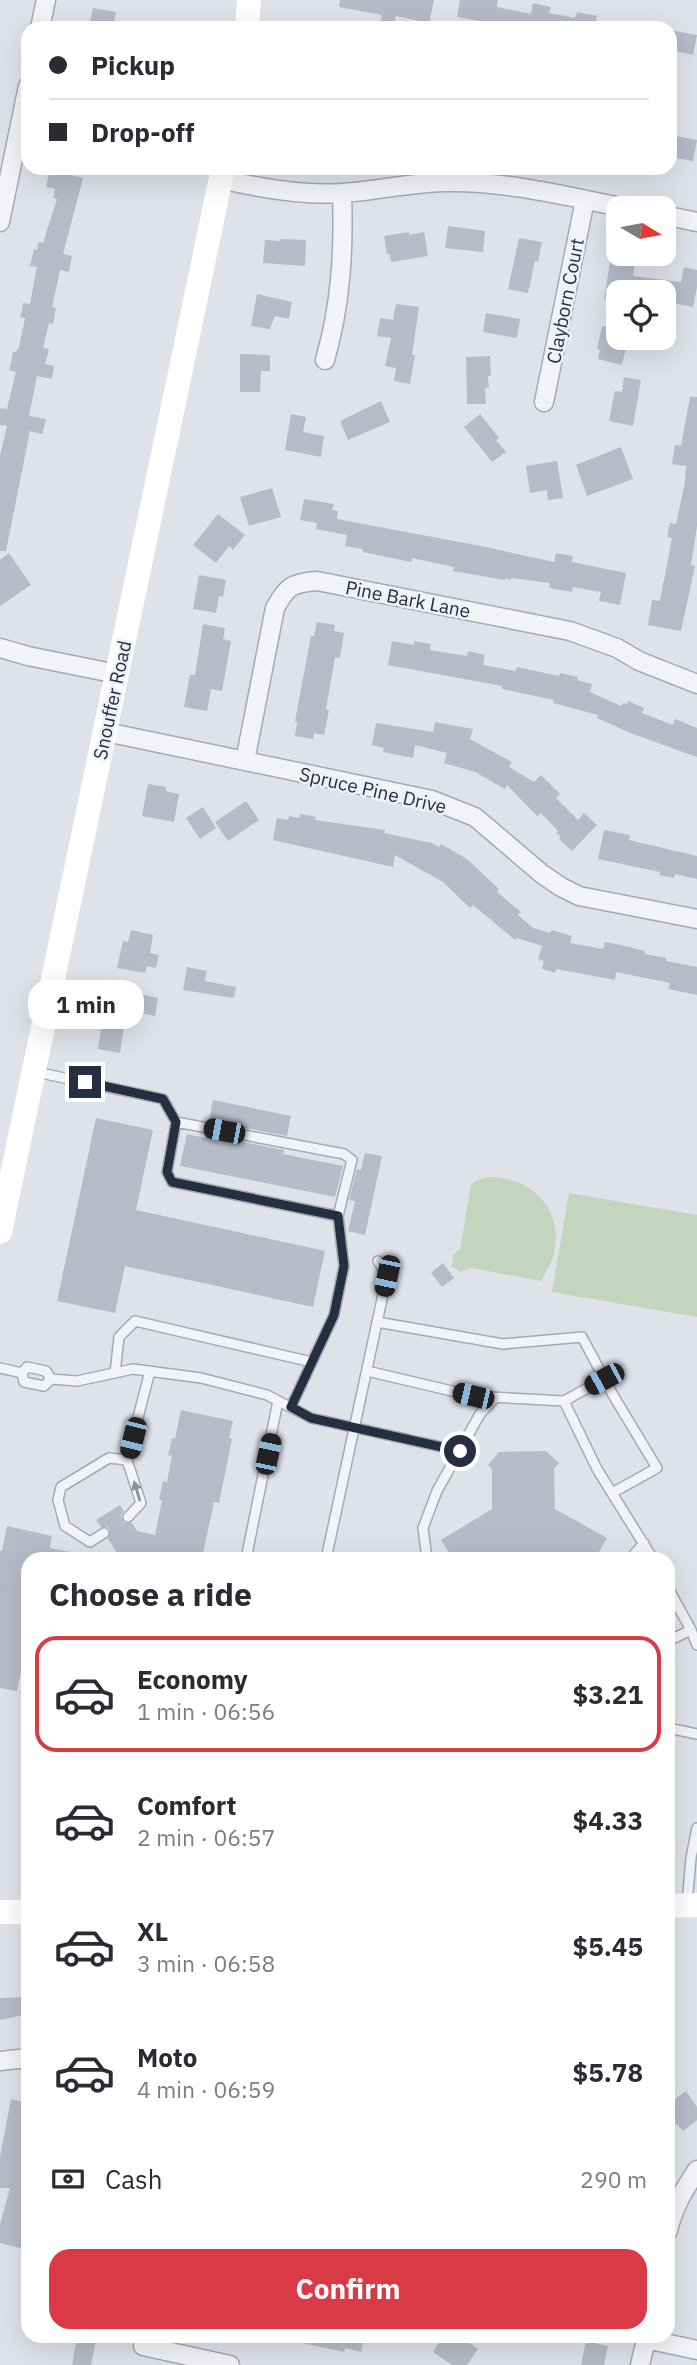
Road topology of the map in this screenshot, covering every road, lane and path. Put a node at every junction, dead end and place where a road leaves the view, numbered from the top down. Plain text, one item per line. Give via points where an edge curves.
1 (46, 0) edge
2 (249, 0) edge
3 (42, 21) edge
4 (248, 21) edge
5 (21, 120) edge
6 (222, 175) edge
7 (226, 175) edge
8 (342, 193) junction
9 (585, 200) junction
10 (606, 204) edge
11 (676, 218) edge
12 (0, 222) edge
13 (697, 222) edge
14 (325, 360) dead end
15 (544, 402) dead end
16 (0, 648) edge
17 (117, 674) junction
18 (697, 684) edge
19 (106, 732) junction
20 (245, 761) junction
21 (697, 919) edge
22 (34, 1071) junction
23 (176, 1122) junction
24 (338, 1216) junction
25 (0, 1232) edge
26 (378, 1261) dead end
27 (377, 1322) junction
28 (312, 1362) junction
29 (0, 1368) edge
30 (149, 1371) junction
31 (367, 1371) junction
32 (22, 1373) junction
33 (116, 1373) junction
34 (51, 1379) junction
35 (604, 1379) junction
36 (494, 1399) junction
37 (278, 1401) junction
38 (564, 1401) junction
39 (291, 1407) junction
40 (354, 1429) junction
41 (460, 1451) junction
42 (127, 1460) junction
43 (612, 1493) junction
44 (128, 1517) dead end
45 (104, 1533) dead end
46 (644, 1543) junction
47 (247, 1552) edge
48 (328, 1552) edge
49 (426, 1552) edge
50 (636, 1552) edge
51 (649, 1552) edge
52 (675, 1601) edge
53 (691, 1630) junction
54 (675, 1638) edge
55 (697, 1645) edge
56 (675, 1729) edge
57 (697, 1734) edge
58 (697, 1828) edge
59 (684, 1906) edge
60 (0, 1912) edge
61 (21, 1912) edge
62 (21, 2059) edge
63 (0, 2061) edge
64 (697, 2170) edge
65 (675, 2208) edge
66 (144, 2343) edge
67 (151, 2343) edge
68 (645, 2343) edge
69 (667, 2343) edge
70 (697, 2350) edge
71 (138, 2365) edge
72 (230, 2365) edge
73 (640, 2365) edge

1 - 3 street
2 - 4 main road
5 - 12 street
6 - 17 main road, Snouffer Road
7 - 8 street via 247,185 312,194
8 - 9 street via 456,182
8 - 14 street via 341,289
9 - 10 street
9 - 15 street, Clayborn Court
11 - 13 street
16 - 17 street
17 - 19 main road, Snouffer Road
18 - 20 street, Pine Bark Lane via 570,631 317,582 299,583 284,592 275,608
19 - 20 street, Spruce Pine Drive
19 - 22 main road, Snouffer Road
20 - 21 street, Spruce Pine Drive via 432,800 475,817 561,887 579,895
22 - 23 lane via 163,1099
22 - 25 main road, Snouffer Road
23 - 24 lane via 167,1172 172,1182
23 - 24 lane via 344,1154 352,1160
24 - 28 lane via 344,1266 334,1315
26 - 27 lane via 387,1276
27 - 31 lane
27 - 35 lane via 503,1344 582,1337
28 - 33 lane via 135,1321 119,1337
28 - 39 lane
29 - 32 lane
30 - 33 lane via 133,1368
30 - 37 lane via 201,1378
30 - 42 lane
31 - 36 lane
31 - 40 lane
32 - 34 lane via 27,1367 46,1371
32 - 34 lane via 24,1382 44,1386
33 - 34 lane via 77,1381
35 - 38 lane
35 - 43 lane via 657,1468
36 - 38 lane
36 - 41 lane via 480,1413
37 - 39 lane
37 - 47 lane
38 - 43 lane
39 - 40 lane via 311,1418
40 - 41 lane
40 - 48 lane
41 - 49 lane via 423,1528
44 -> 42 lane via 141,1503
42 - 45 lane via 109,1458 61,1488 58,1500 65,1526 90,1542
43 - 46 lane
46 - 50 lane
46 - 51 lane
52 - 53 lane
53 - 54 lane
53 - 55 lane
56 - 57 lane
58 - 59 lane
60 - 61 main road
62 - 63 street
64 - 65 street
66 - 71 street
67 - 72 street
68 - 73 street
69 - 70 street

